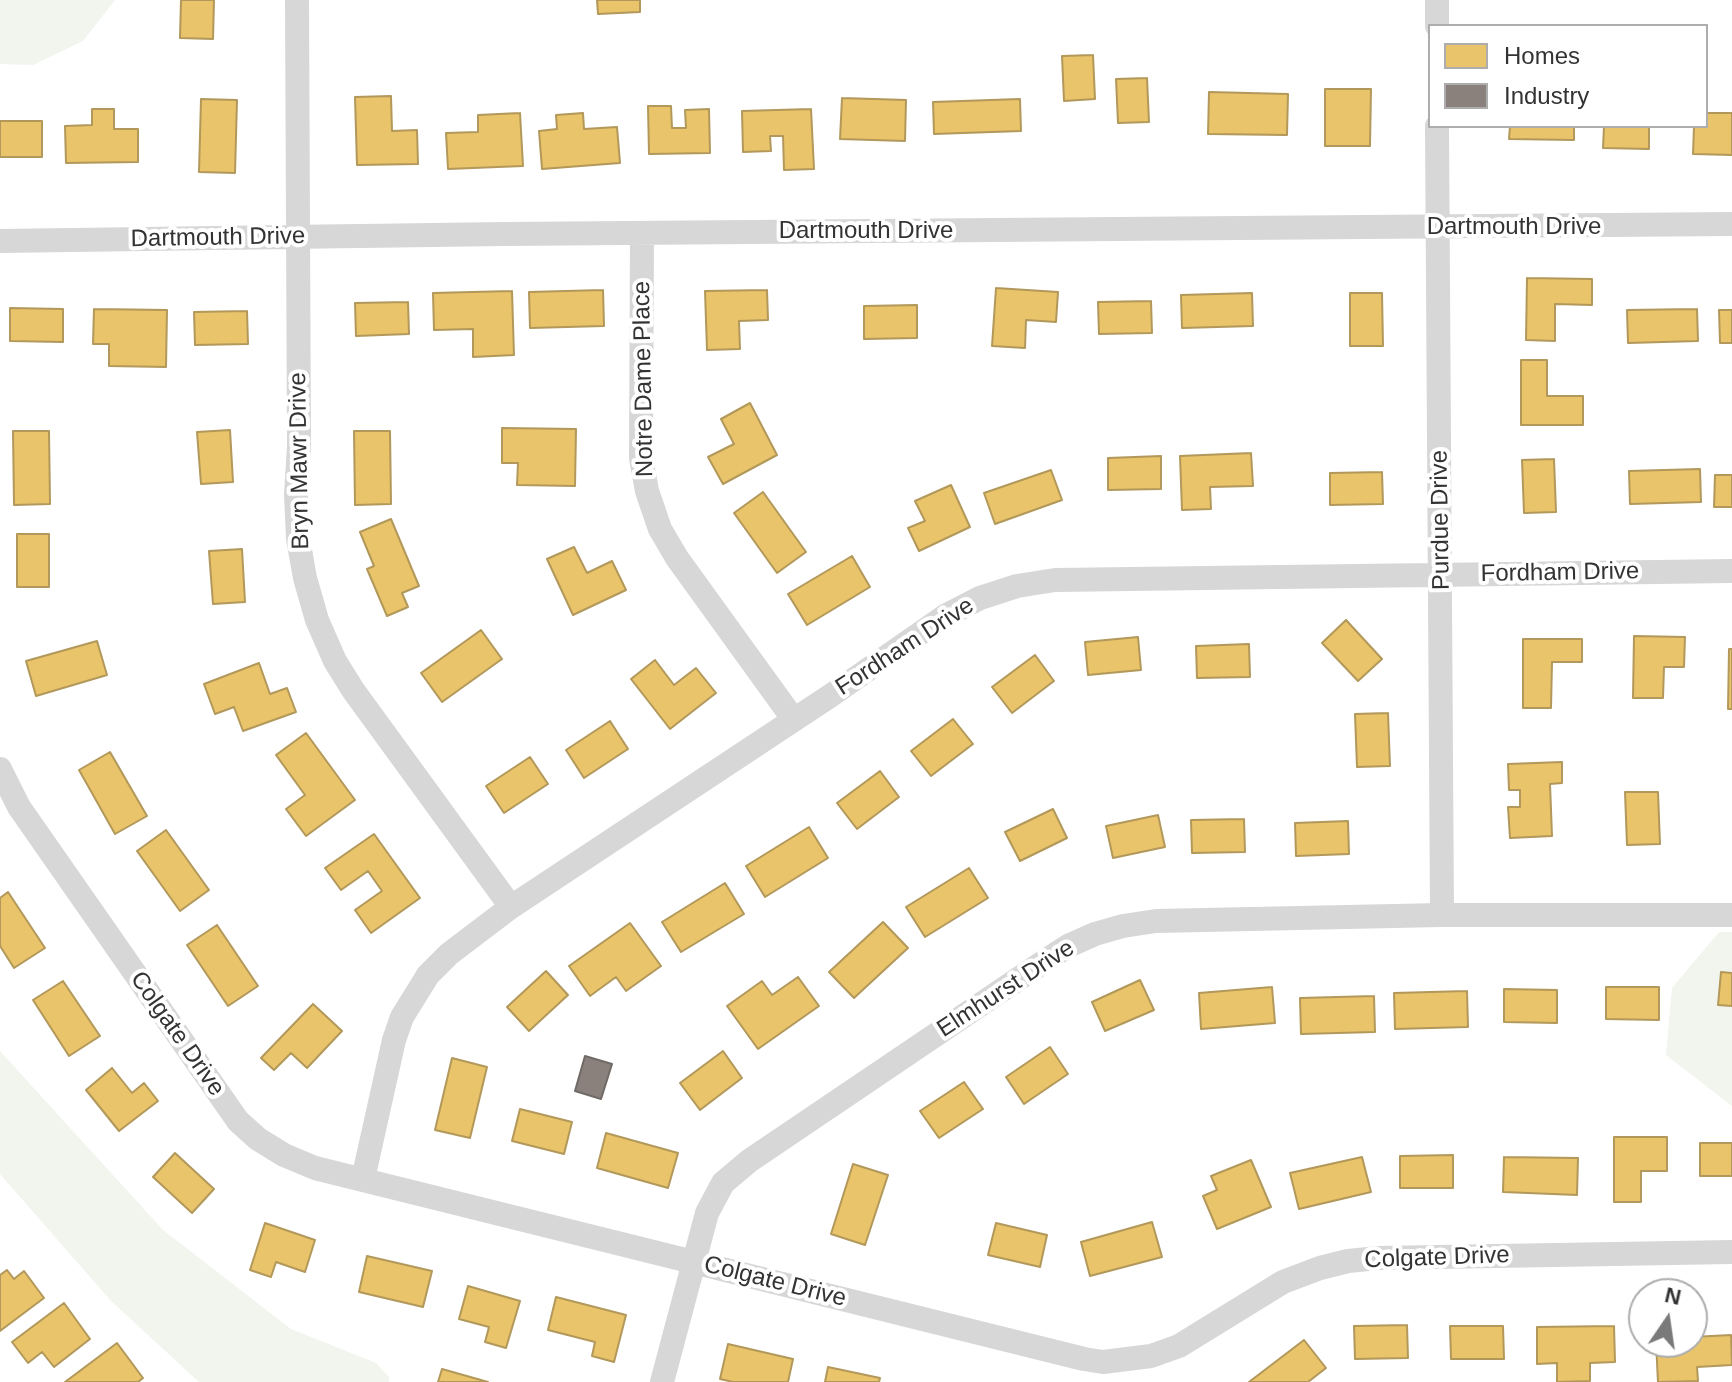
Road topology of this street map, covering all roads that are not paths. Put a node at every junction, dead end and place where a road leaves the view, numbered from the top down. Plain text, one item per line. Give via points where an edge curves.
1 (297, 0) edge
2 (1437, 0) edge
3 (1437, 24) edge
4 (1437, 128) edge
5 (1732, 224) edge
6 (1437, 227) junction
7 (642, 233) junction
8 (297, 237) junction
9 (0, 241) edge
10 (1732, 571) edge
11 (1442, 575) junction
12 (794, 720) junction
13 (0, 769) edge
14 (511, 907) junction
15 (1442, 915) junction
16 (1732, 915) edge
17 (363, 1179) junction
18 (1732, 1252) edge
19 (692, 1261) junction
20 (662, 1382) edge

1 - 8 street, Bryn Mawr Drive
2 - 3 street
4 - 6 street, Purdue Drive
5 - 6 street, Dartmouth Drive
6 - 7 street, Dartmouth Drive
6 - 11 street, Purdue Drive
7 - 8 street, Dartmouth Drive
7 - 12 street, Notre Dame Place via 641,458 647,491 677,558
8 - 9 street, Dartmouth Drive
8 - 14 street, Bryn Mawr Drive via 296,495 303,565 317,620 353,690
10 - 11 street, Fordham Drive
11 - 12 street, Fordham Drive via 1055,580 1017,586 945,616
11 - 15 street, Purdue Drive
12 - 14 street, Fordham Drive
13 - 17 street, Colgate Drive via 19,807 238,1121 284,1155
14 - 17 street, Fordham Drive via 449,954 414,995 394,1040
15 - 16 street, Elmhurst Drive
15 - 19 street, Elmhurst Drive via 1156,921 1123,926 1068,946 749,1161 712,1200
17 - 19 street, Colgate Drive
18 - 19 street, Colgate Drive via 1348,1261 1283,1282 1179,1346 1151,1356 1103,1362
19 - 20 street, Elmhurst Drive

